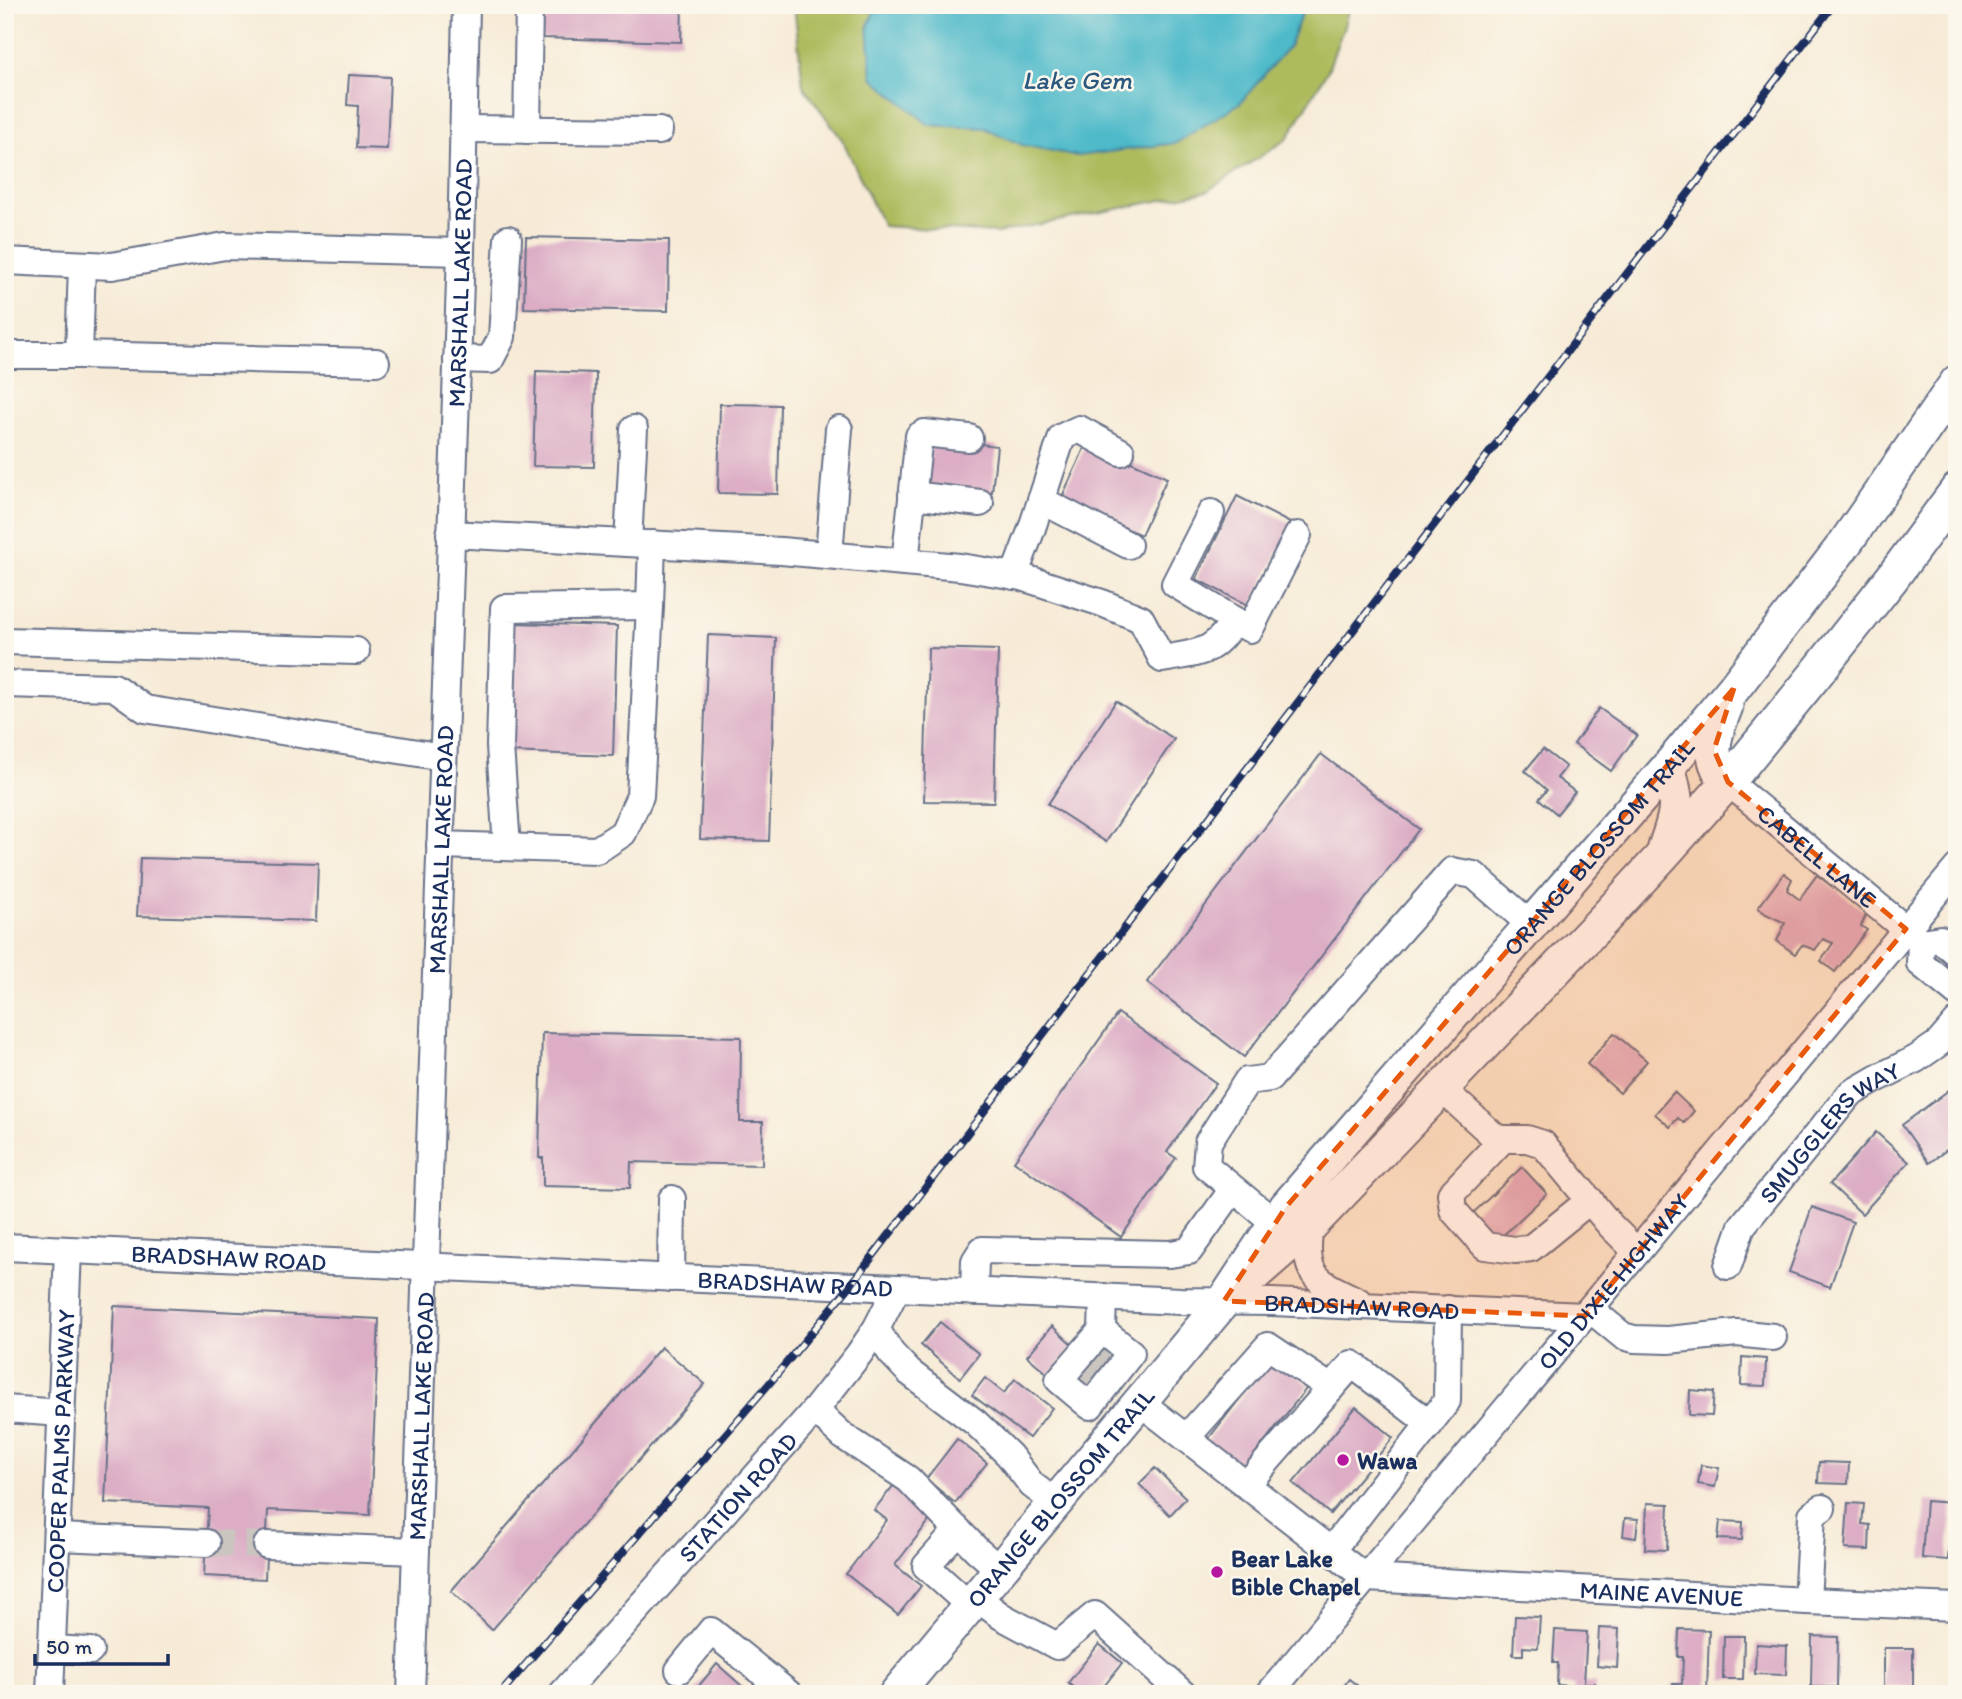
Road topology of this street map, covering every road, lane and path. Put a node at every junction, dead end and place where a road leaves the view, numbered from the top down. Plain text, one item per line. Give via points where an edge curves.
1 (466, 5) edge
2 (529, 5) edge
3 (463, 129) junction
4 (527, 130) junction
5 (659, 131) dead end
6 (508, 239) dead end
7 (461, 252) junction
8 (5, 261) edge
9 (82, 265) junction
10 (5, 355) edge
11 (79, 355) junction
12 (457, 359) junction
13 (376, 362) dead end
14 (1957, 382) edge
15 (634, 429) dead end
16 (839, 429) dead end
17 (969, 438) dead end
18 (1121, 452) dead end
19 (1957, 490) edge
20 (912, 495) junction
21 (1041, 500) junction
22 (980, 503) dead end
23 (1210, 513) dead end
24 (450, 534) junction
25 (1298, 535) dead end
26 (640, 543) junction
27 (1128, 545) dead end
28 (829, 555) junction
29 (905, 562) junction
30 (1014, 576) junction
31 (650, 606) junction
32 (1234, 620) junction
33 (5, 641) edge
34 (116, 644) junction
35 (356, 650) dead end
36 (5, 684) edge
37 (114, 687) junction
38 (1734, 688) junction
39 (443, 757) junction
40 (1668, 766) junction
41 (1728, 782) junction
42 (440, 845) junction
43 (507, 847) junction
44 (1662, 856) junction
45 (1957, 868) edge
46 (1531, 925) junction
47 (1913, 936) junction
48 (1957, 955) edge
49 (1948, 986) edge
50 (1957, 1022) edge
51 (1441, 1088) junction
52 (1503, 1139) junction
53 (1233, 1189) junction
54 (672, 1199) dead end
55 (1590, 1200) junction
56 (1275, 1223) junction
57 (1310, 1226) junction
58 (5, 1247) edge
59 (68, 1250) junction
60 (1637, 1252) junction
61 (425, 1266) junction
62 (1728, 1266) dead end
63 (671, 1278) junction
64 (897, 1288) junction
65 (974, 1292) junction
66 (1103, 1297) junction
67 (1224, 1301) junction
68 (1366, 1305) junction
69 (1448, 1309) junction
70 (1588, 1312) junction
71 (876, 1329) junction
72 (1773, 1337) dead end
73 (1099, 1367) junction
74 (1331, 1388) junction
75 (1139, 1403) junction
76 (5, 1409) edge
77 (815, 1410) junction
78 (62, 1413) junction
79 (1430, 1424) junction
80 (1186, 1438) junction
81 (1246, 1485) junction
82 (1056, 1503) junction
83 (1822, 1508) dead end
84 (958, 1530) junction
85 (57, 1537) junction
86 (206, 1543) tunnel mouth
87 (267, 1545) tunnel mouth
88 (415, 1551) junction
89 (1331, 1551) junction
90 (1000, 1570) junction
91 (1366, 1578) junction
92 (1807, 1601) junction
93 (973, 1602) junction
94 (1957, 1606) edge
95 (52, 1649) junction
96 (90, 1651) dead end
97 (679, 1670) dead end
98 (901, 1692) edge
99 (50, 1694) edge
100 (411, 1694) edge
101 (562, 1694) edge
102 (789, 1694) edge
103 (1184, 1694) edge
104 (1269, 1694) edge

1 - 3 street, MARSHALL LAKE ROAD
2 - 4 street
3 - 4 street
3 - 7 street, MARSHALL LAKE ROAD
4 - 5 street
6 - 12 street via 502,337 490,360
7 - 9 street via 225,246 112,266
7 - 12 street, MARSHALL LAKE ROAD
8 - 9 street
9 - 11 street
10 - 11 street
11 - 13 street
12 - 24 street, MARSHALL LAKE ROAD
14 - 38 main road, ORANGE BLOSSOM TRAIL via 1846,542
15 - 26 street
16 - 28 street
17 - 20 street via 919,436
18 - 21 street via 1079,429 1062,437
19 - 41 main road, ORANGE BLOSSOM TRAIL via 1859,621
20 - 22 street
20 - 29 street
21 - 27 street
21 - 30 street
23 - 32 street via 1175,584
24 - 26 street
24 - 39 street, MARSHALL LAKE ROAD
25 - 32 street via 1250,629
26 - 28 street
26 - 31 street
28 - 29 street
29 - 30 street
30 - 32 street via 1141,618 1162,659 1206,651
31 - 43 street via 640,796 622,833 597,850
31 - 43 street via 504,608 500,746
33 - 34 street
34 - 35 street
34 - 37 street
36 - 37 street
37 - 39 street via 145,709
38 - 40 main road, ORANGE BLOSSOM TRAIL
38 - 41 main road via 1717,729 1714,750 1717,766
39 - 42 street, MARSHALL LAKE ROAD
40 - 44 main road via 1676,816
40 - 46 main road, ORANGE BLOSSOM TRAIL
41 - 44 main road, ORANGE BLOSSOM TRAIL
41 - 47 street, CABELL LANE
42 - 43 street
42 - 61 street, MARSHALL LAKE ROAD
44 - 51 main road, ORANGE BLOSSOM TRAIL
45 - 47 street, OLD DIXIE HIGHWAY
46 - 53 street via 1474,875 1452,870 1270,1078 1247,1082 1208,1142 1206,1166
46 - 56 main road, ORANGE BLOSSOM TRAIL
47 - 48 street via 1940,939
47 - 49 street via 1920,962
47 - 60 street, OLD DIXIE HIGHWAY
48 - 49 street
50 - 62 street, SMUGGLERS WAY via 1939,1043 1916,1059 1850,1094 1742,1226
51 - 52 street via 1489,1133
51 - 57 main road, ORANGE BLOSSOM TRAIL
52 - 55 street via 1543,1144
52 - 55 street via 1451,1194 1452,1210 1485,1246 1531,1248
53 - 56 street
53 - 65 street via 1189,1251 982,1250 975,1261
54 - 63 street
55 - 60 street
56 - 67 main road, ORANGE BLOSSOM TRAIL
57 - 67 main road, ORANGE BLOSSOM TRAIL
57 - 68 street via 1307,1248 1317,1279
58 - 59 street, BRADSHAW ROAD
59 - 61 street, BRADSHAW ROAD
59 - 78 street, COOPER PALMS PARKWAY
60 - 70 street, OLD DIXIE HIGHWAY
61 - 63 street, BRADSHAW ROAD
61 - 88 street, MARSHALL LAKE ROAD
63 - 64 street, BRADSHAW ROAD
64 - 65 street, BRADSHAW ROAD
64 - 71 street, STATION ROAD
65 - 66 street, BRADSHAW ROAD
66 - 67 street, BRADSHAW ROAD
66 - 73 street
67 - 68 street, BRADSHAW ROAD
67 - 75 main road, ORANGE BLOSSOM TRAIL
68 - 69 street, BRADSHAW ROAD
69 - 70 street, BRADSHAW ROAD
69 - 79 street via 1447,1401
70 - 72 street via 1634,1339 1737,1333
70 - 91 street, OLD DIXIE HIGHWAY
71 - 77 street, STATION ROAD
71 - 82 street via 909,1372 976,1423 1032,1485
73 - 75 street
73 - 75 street
74 - 79 street via 1352,1364
74 - 80 street via 1268,1346
74 - 81 street
75 - 80 street
75 - 82 main road, ORANGE BLOSSOM TRAIL
76 - 78 street
77 - 84 street via 843,1436 908,1479
77 - 101 street, STATION ROAD
78 - 85 street, COOPER PALMS PARKWAY
79 - 89 street
80 - 81 street
81 - 89 street
82 - 90 main road, ORANGE BLOSSOM TRAIL
83 - 92 street via 1812,1515
84 - 90 street
84 - 93 street via 926,1566
85 - 86 street
85 - 95 street, COOPER PALMS PARKWAY
87 - 88 street
88 - 100 street, MARSHALL LAKE ROAD
89 - 91 street
90 - 93 main road, ORANGE BLOSSOM TRAIL
91 - 92 street, MAINE AVENUE
91 - 104 street, OLD DIXIE HIGHWAY
92 - 94 street, MAINE AVENUE
93 - 98 main road, ORANGE BLOSSOM TRAIL
93 - 103 street via 1057,1646 1095,1615
95 - 96 street
95 - 99 street, COOPER PALMS PARKWAY
97 - 102 street via 711,1631

